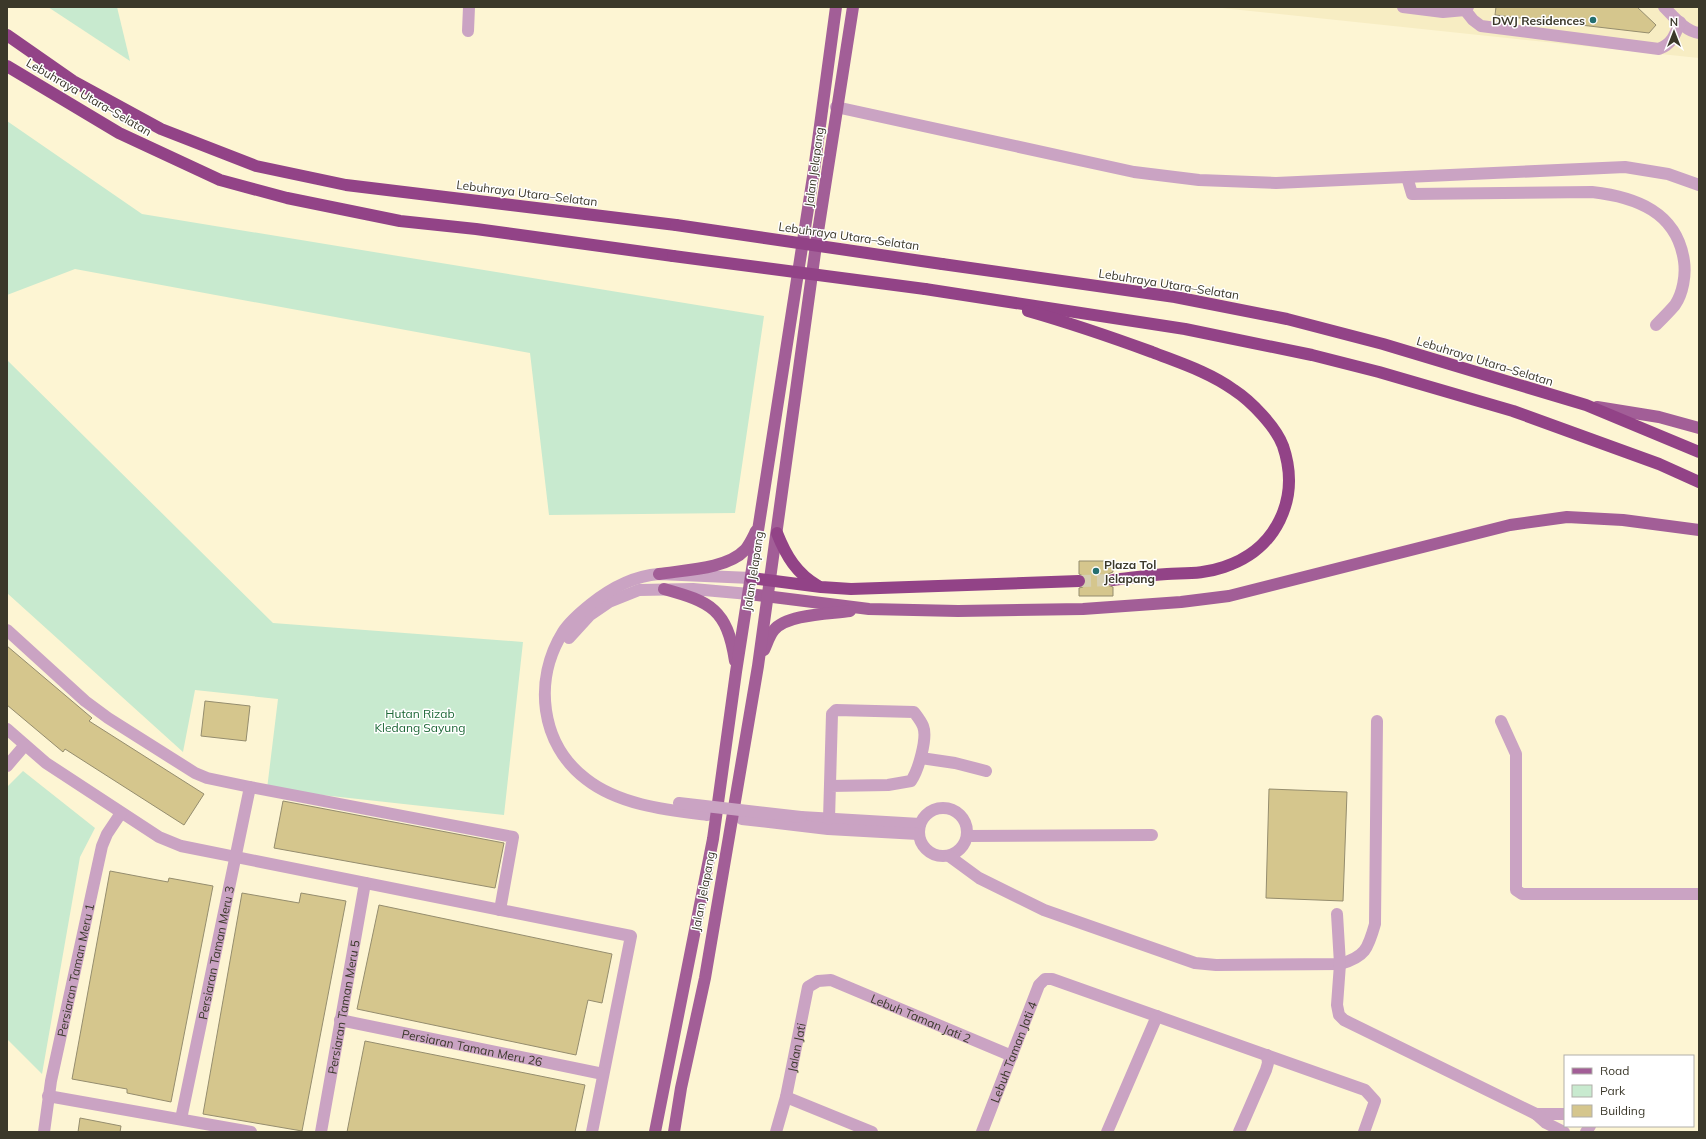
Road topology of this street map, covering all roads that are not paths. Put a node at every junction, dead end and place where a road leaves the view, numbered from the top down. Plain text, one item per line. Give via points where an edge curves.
1 (469, 7) edge
2 (836, 7) edge
3 (853, 7) edge
4 (1403, 7) edge
5 (1664, 7) edge
6 (1466, 8) edge
7 (1680, 22) junction
8 (468, 31) dead end
9 (1699, 33) edge
10 (7, 35) edge
11 (7, 66) edge
12 (836, 107) junction
13 (1407, 177) junction
14 (1699, 185) edge
15 (974, 296) junction
16 (1656, 325) dead end
17 (1586, 405) junction
18 (1699, 428) edge
19 (1699, 452) edge
20 (1699, 482) edge
21 (762, 519) junction
22 (1699, 530) edge
23 (777, 533) junction
24 (659, 574) junction
25 (752, 578) junction
26 (770, 580) junction
27 (1113, 580) tunnel mouth
28 (1079, 581) tunnel mouth
29 (821, 587) junction
30 (664, 589) junction
31 (749, 594) junction
32 (768, 596) junction
33 (869, 609) junction
34 (7, 630) edge
35 (758, 666) junction
36 (736, 672) junction
37 (1377, 721) dead end
38 (1500, 721) dead end
39 (7, 729) edge
40 (25, 745) junction
41 (921, 758) junction
42 (7, 766) edge
43 (986, 771) dead end
44 (830, 786) junction
45 (250, 787) junction
46 (121, 813) junction
47 (828, 819) junction
48 (919, 829) junction
49 (1152, 835) dead end
50 (967, 836) junction
51 (949, 856) junction
52 (236, 858) junction
53 (365, 883) junction
54 (1699, 894) edge
55 (500, 910) junction
56 (1338, 914) dead end
57 (1340, 964) junction
58 (831, 980) joint
59 (1158, 1016) junction
60 (340, 1020) junction
61 (1267, 1055) junction
62 (1012, 1056) junction
63 (604, 1074) junction
64 (48, 1096) junction
65 (786, 1097) junction
66 (1536, 1114) junction
67 (1564, 1114) edge
68 (181, 1119) junction
69 (44, 1132) edge
70 (251, 1132) edge
71 (321, 1132) edge
72 (592, 1132) edge
73 (655, 1132) edge
74 (674, 1132) edge
75 (776, 1132) edge
76 (872, 1132) edge
77 (982, 1132) edge
78 (1107, 1132) edge
79 (1239, 1132) edge
80 (1364, 1132) edge
81 (1564, 1132) edge

1 - 8 street
2 - 21 main road, Jalan Jelapang
3 - 12 main road, Jalan Jelapang
4 - 6 street via 1443,12
5 - 7 street
6 - 7 street via 1473,20 1481,26 1659,49 1668,46
7 - 9 street
10 - 17 highway, Lebuhraya Utara–Selatan, bridge via 73,81 161,129 256,166 346,185 676,225 1175,297 1287,319 1382,344
11 - 15 highway, Lebuhraya Utara–Selatan, bridge via 119,133 220,180 287,198 400,220
12 - 13 street via 1134,172 1199,180 1276,182
12 - 23 main road, Jalan Jelapang
13 - 14 street via 1626,168 1668,174
13 - 16 street via 1412,194 1592,192 1617,195 1640,203 1657,213 1672,228 1682,249 1685,269 1682,287 1675,304
15 - 20 highway, Lebuhraya Utara–Selatan via 1223,336 1372,370 1513,411 1659,464
15 - 27 highway via 1071,323 1198,370 1234,390 1261,412 1283,445 1288,463 1290,491 1279,523 1264,543 1244,559 1197,574 1167,574
17 - 18 main road via 1659,417
17 - 19 highway, Lebuhraya Utara–Selatan
21 - 24 main road via 750,543 735,558 707,567
21 - 25 main road, Jalan Jelapang
22 - 33 main road via 1623,520 1567,517 1510,525 1229,596 1083,609
23 - 26 main road, Jalan Jelapang
23 - 29 highway via 793,566
24 - 25 street
24 - 48 street via 646,575 626,582 605,593 564,630 551,655 544,696 548,724 566,761 587,780 602,789 649,806 828,829
25 - 26 highway
25 - 31 main road, Jalan Jelapang
26 - 29 highway
26 - 32 main road, Jalan Jelapang
28 - 29 highway via 851,589
30 - 31 street
30 - 36 main road via 696,598 717,614 730,634
30 - 47 street, bridge via 639,590 609,602 590,615 572,633 558,658 552,697 560,734 576,760 606,783 644,796 678,803
31 - 32 main road
31 - 36 main road, Jalan Jelapang
32 - 33 main road
32 - 35 main road, Jalan Jelapang
33 - 35 main road via 810,616 787,622 774,630
34 - 45 street via 85,701 108,718 195,773
35 - 74 main road, Jalan Jelapang via 705,978
36 - 73 main road, Jalan Jelapang via 713,839
37 - 57 street via 1375,924 1364,952 1356,959
38 - 54 street via 1516,754 1516,890 1522,894
39 - 40 street
40 - 42 street
40 - 46 street via 46,763
41 - 43 street
41 - 44 street via 917,773 911,781 888,785
41 - 44 street via 924,727 914,712 836,710 832,714
44 - 47 street
45 - 52 street, Persiaran Taman Meru 3
45 - 55 street via 513,838
46 - 52 street via 170,843
46 - 64 street, Persiaran Taman Meru 1 via 102,846
47 - 48 street
48 - 50 street via 930,812 937,809 952,810 964,820
48 - 51 street via 924,847 929,852
49 - 50 street
50 - 51 street via 961,849
51 - 57 street via 978,878 1044,910 1195,963
52 - 53 street
52 - 68 street, Persiaran Taman Meru 3
53 - 55 street
53 - 60 street, Persiaran Taman Meru 5
55 - 63 street via 631,936
56 - 57 street
57 - 66 street via 1337,1005 1344,1020
58 - 62 street, Lebuh Taman Jati 2
58 - 65 street, Jalan Jati via 818,981 808,987
59 - 61 street
59 - 62 street, Lebuh Taman Jati 4 via 1052,979 1045,979 1040,985
59 - 78 street
60 - 63 street, Persiaran Taman Meru 26
60 - 71 street, Persiaran Taman Meru 5
61 - 79 street via 1266,1070
61 - 80 street via 1365,1090 1375,1101
62 - 77 street, Lebuh Taman Jati 4
63 - 72 street
64 - 68 street
64 - 69 street, Persiaran Taman Meru 1
65 - 75 street, Jalan Jati
65 - 76 street
66 - 67 street
66 - 81 street via 1546,1124
68 - 70 street

